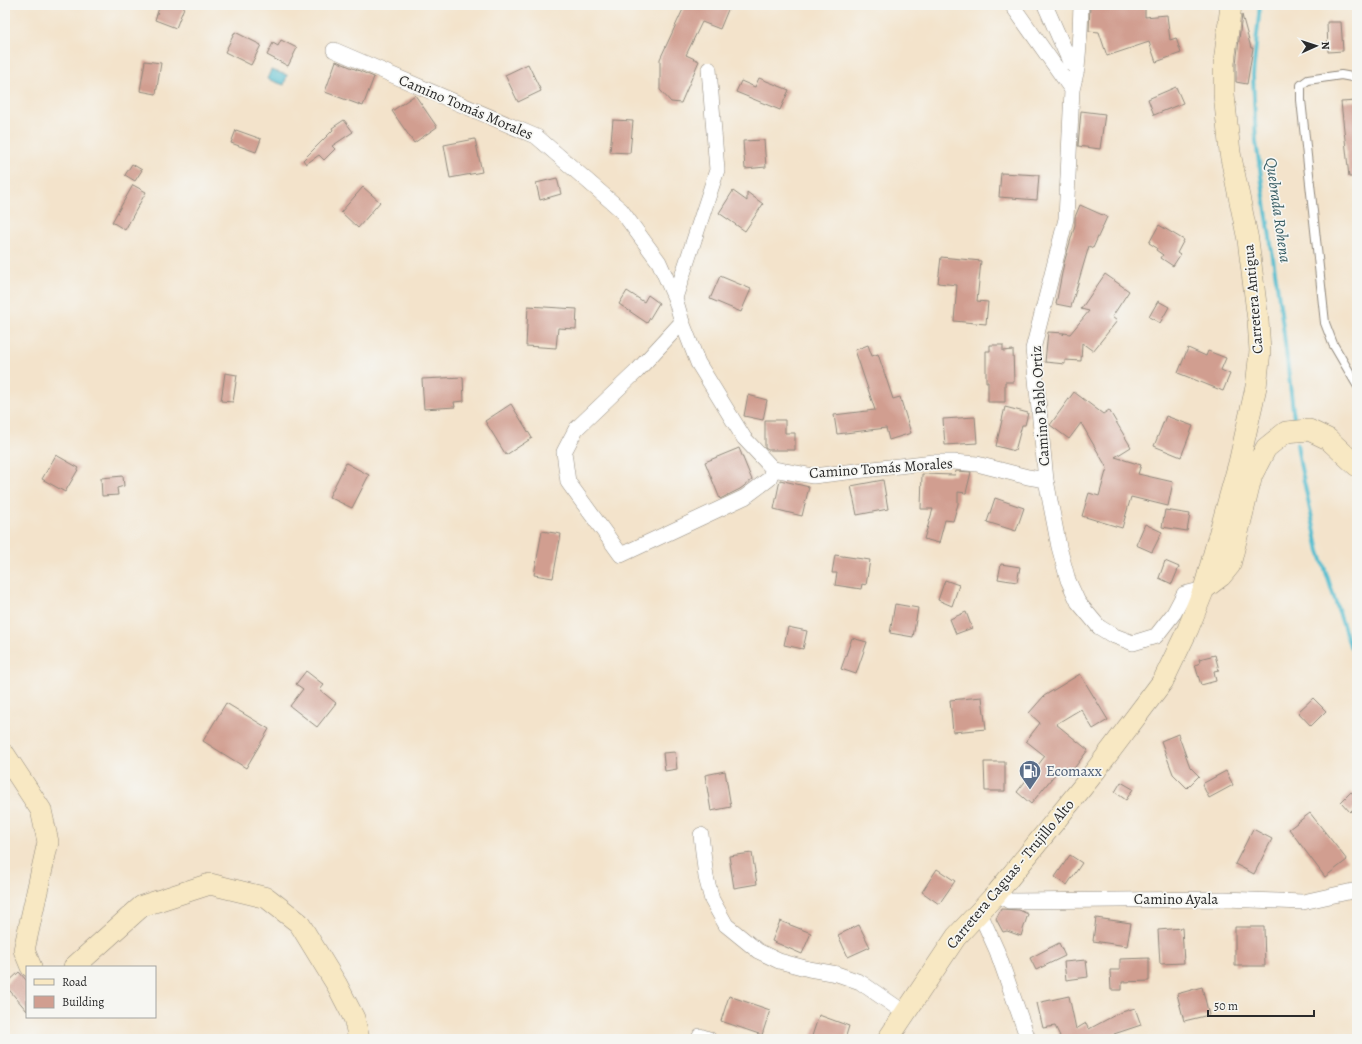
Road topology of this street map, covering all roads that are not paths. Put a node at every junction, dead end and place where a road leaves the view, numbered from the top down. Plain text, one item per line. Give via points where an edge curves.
1 (1012, 5) edge
2 (1045, 5) edge
3 (1081, 5) edge
4 (1231, 5) edge
5 (334, 50) dead end
6 (709, 69) dead end
7 (1077, 69) junction
8 (1357, 78) edge
9 (1072, 90) junction
10 (674, 298) junction
11 (682, 322) junction
12 (1357, 385) edge
13 (1357, 466) edge
14 (773, 469) junction
15 (1046, 480) junction
16 (1204, 589) junction
17 (5, 755) edge
18 (701, 835) dead end
19 (1356, 888) edge
20 (997, 892) junction
21 (980, 911) junction
22 (31, 966) edge
23 (75, 966) edge
24 (904, 1013) junction
25 (359, 1039) edge
26 (888, 1039) edge
27 (1028, 1039) edge

1 - 9 street
2 - 7 street via 1070,62
3 - 7 street, Camino Pablo Ortiz
4 - 16 street, Carretera Antigua via 1224,63 1224,94 1230,153 1248,240 1260,351 1256,387 1239,463
5 - 10 street, Camino Tomás Morales via 537,136 621,210 660,262
6 - 10 street via 717,170
7 - 9 street, Camino Pablo Ortiz
8 - 12 lane via 1341,75 1308,80 1302,85 1301,100 1325,323 1333,344
9 - 15 street, Camino Pablo Ortiz via 1066,219 1033,349
10 - 11 street, Camino Tomás Morales
11 - 14 street, Camino Tomás Morales via 698,363 744,438
11 - 14 street via 637,371 576,429 564,452 568,482 621,555 745,497 769,480
13 - 16 street via 1328,439 1309,430 1286,432 1266,448 1252,475 1230,565
14 - 15 street, Camino Tomás Morales via 813,476 933,462 954,462 977,464
15 - 16 street, Camino Pablo Ortiz via 1068,580 1078,602 1099,627 1132,643 1156,636 1174,613 1184,594
16 - 20 street, Carretera Caguas - Trujillo Alto via 1164,681 1089,779
17 - 22 street via 41,810 48,842 24,950
18 - 24 street via 712,900 726,925 758,951 779,961 860,982
19 - 20 street, Camino Ayala via 1303,902 1224,899 1009,901
20 - 21 street, Carretera Caguas - Trujillo Alto
21 - 24 street, Carretera Caguas - Trujillo Alto via 956,937
21 - 27 street
23 - 25 street via 142,906 210,884 268,898 299,923 337,985 354,1018
24 - 26 street, Carretera Caguas - Trujillo Alto

